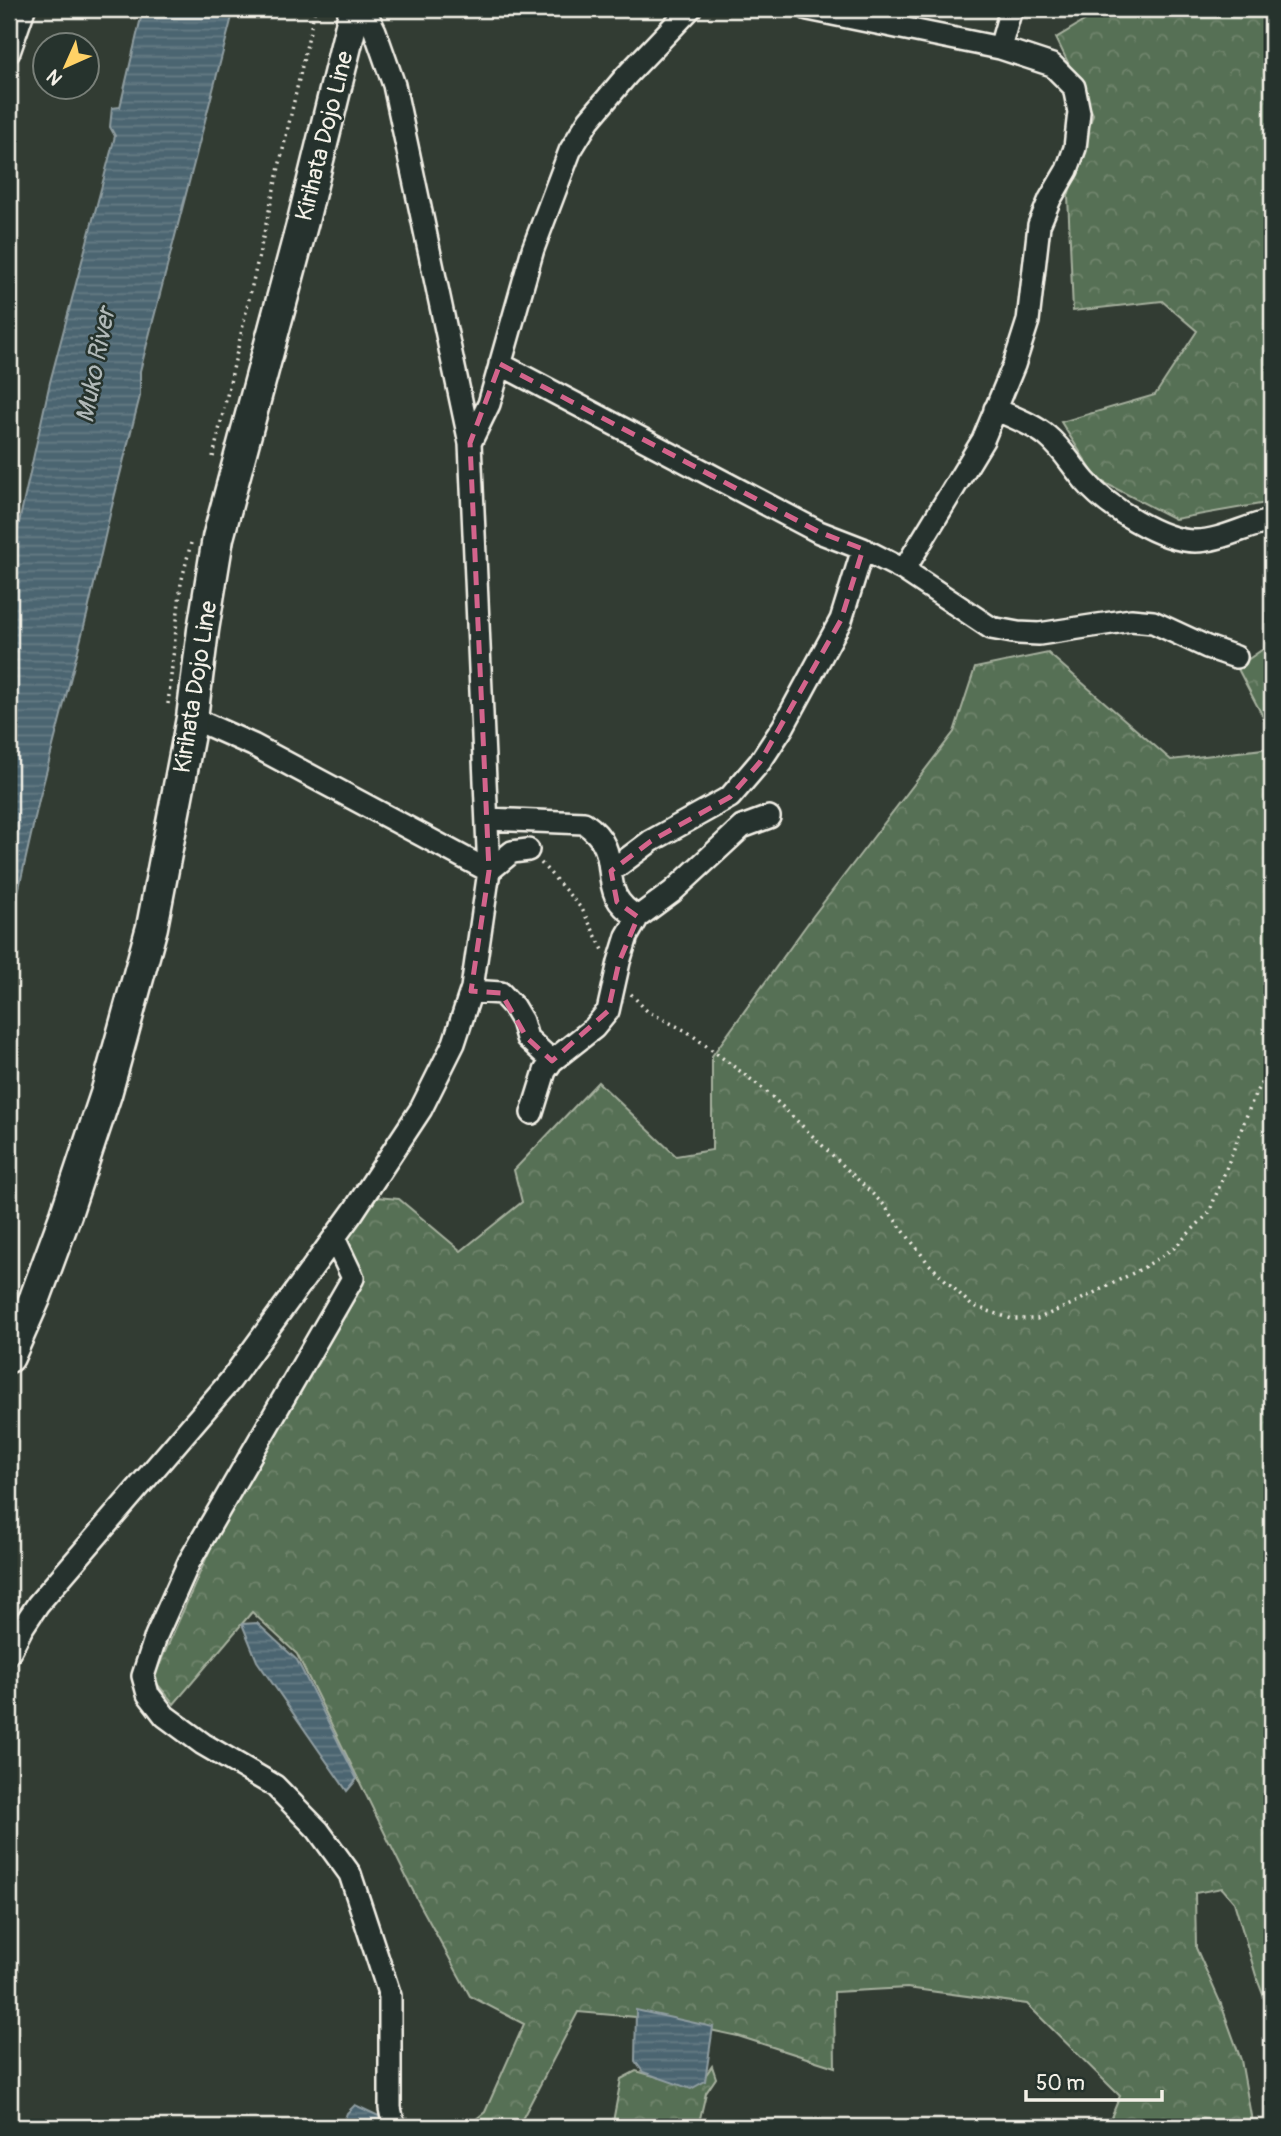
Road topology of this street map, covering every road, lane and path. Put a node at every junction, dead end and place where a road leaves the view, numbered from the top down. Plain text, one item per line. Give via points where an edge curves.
1 (24, 9) edge
2 (315, 9) edge
3 (355, 9) edge
4 (364, 9) edge
5 (690, 9) edge
6 (808, 9) edge
7 (1011, 9) edge
8 (1000, 48) junction
9 (9, 52) edge
10 (500, 364) junction
11 (995, 408) junction
12 (470, 443) junction
13 (210, 467) dead end
14 (1272, 522) edge
15 (194, 531) dead end
16 (863, 550) junction
17 (904, 570) junction
18 (1236, 657) dead end
19 (180, 712) junction
20 (769, 817) dead end
21 (486, 818) junction
22 (528, 850) joint
23 (489, 871) junction
24 (611, 871) junction
25 (638, 917) junction
26 (607, 958) dead end
27 (471, 991) junction
28 (629, 992) dead end
29 (552, 1062) junction
30 (1272, 1065) edge
31 (532, 1113) dead end
32 (334, 1238) junction
33 (9, 1357) edge
34 (9, 1653) edge
35 (394, 2127) edge

1 - 9 street
2 - 13 path
3 - 19 main road, Kirihata Dojo Line via 218,538 203,630
4 - 12 street via 394,85
5 - 10 street via 627,75 570,151 533,249
6 - 8 street
7 - 8 street
8 - 11 street via 1052,65 1074,87 1079,112 1068,170 1039,225 1028,321
10 - 12 street via 489,404
10 - 16 street via 819,532
11 - 14 street via 1047,435 1112,506 1171,538 1197,541
11 - 17 street via 983,440
12 - 21 street
15 - 19 path via 181,583
16 - 17 street
16 - 24 street via 841,620 760,762 730,797 651,841
17 - 18 street via 991,628 1040,634 1132,620 1153,622
19 - 23 street via 253,745
19 - 33 main road, Kirihata Dojo Line via 152,927 106,1094 66,1214
20 - 25 street via 742,827
21 - 23 street
21 - 24 street via 584,823 606,845
22 - 23 street via 512,852
22 - 26 path via 582,909
23 - 27 street
24 - 25 street via 617,902
25 - 29 street via 623,949 608,1011
27 - 29 street via 501,993 522,1021 527,1038
27 - 32 street via 454,1043 421,1109
28 - 30 path via 648,1011 688,1032 765,1090 883,1204 928,1263 971,1305 1012,1319 1037,1319 1074,1303 1174,1248 1209,1213 1255,1094
29 - 31 street
32 - 34 street via 230,1381 38,1604
32 - 35 street via 353,1278 189,1563 143,1676 148,1694 165,1716 275,1786 318,1830 350,1874 390,1996

